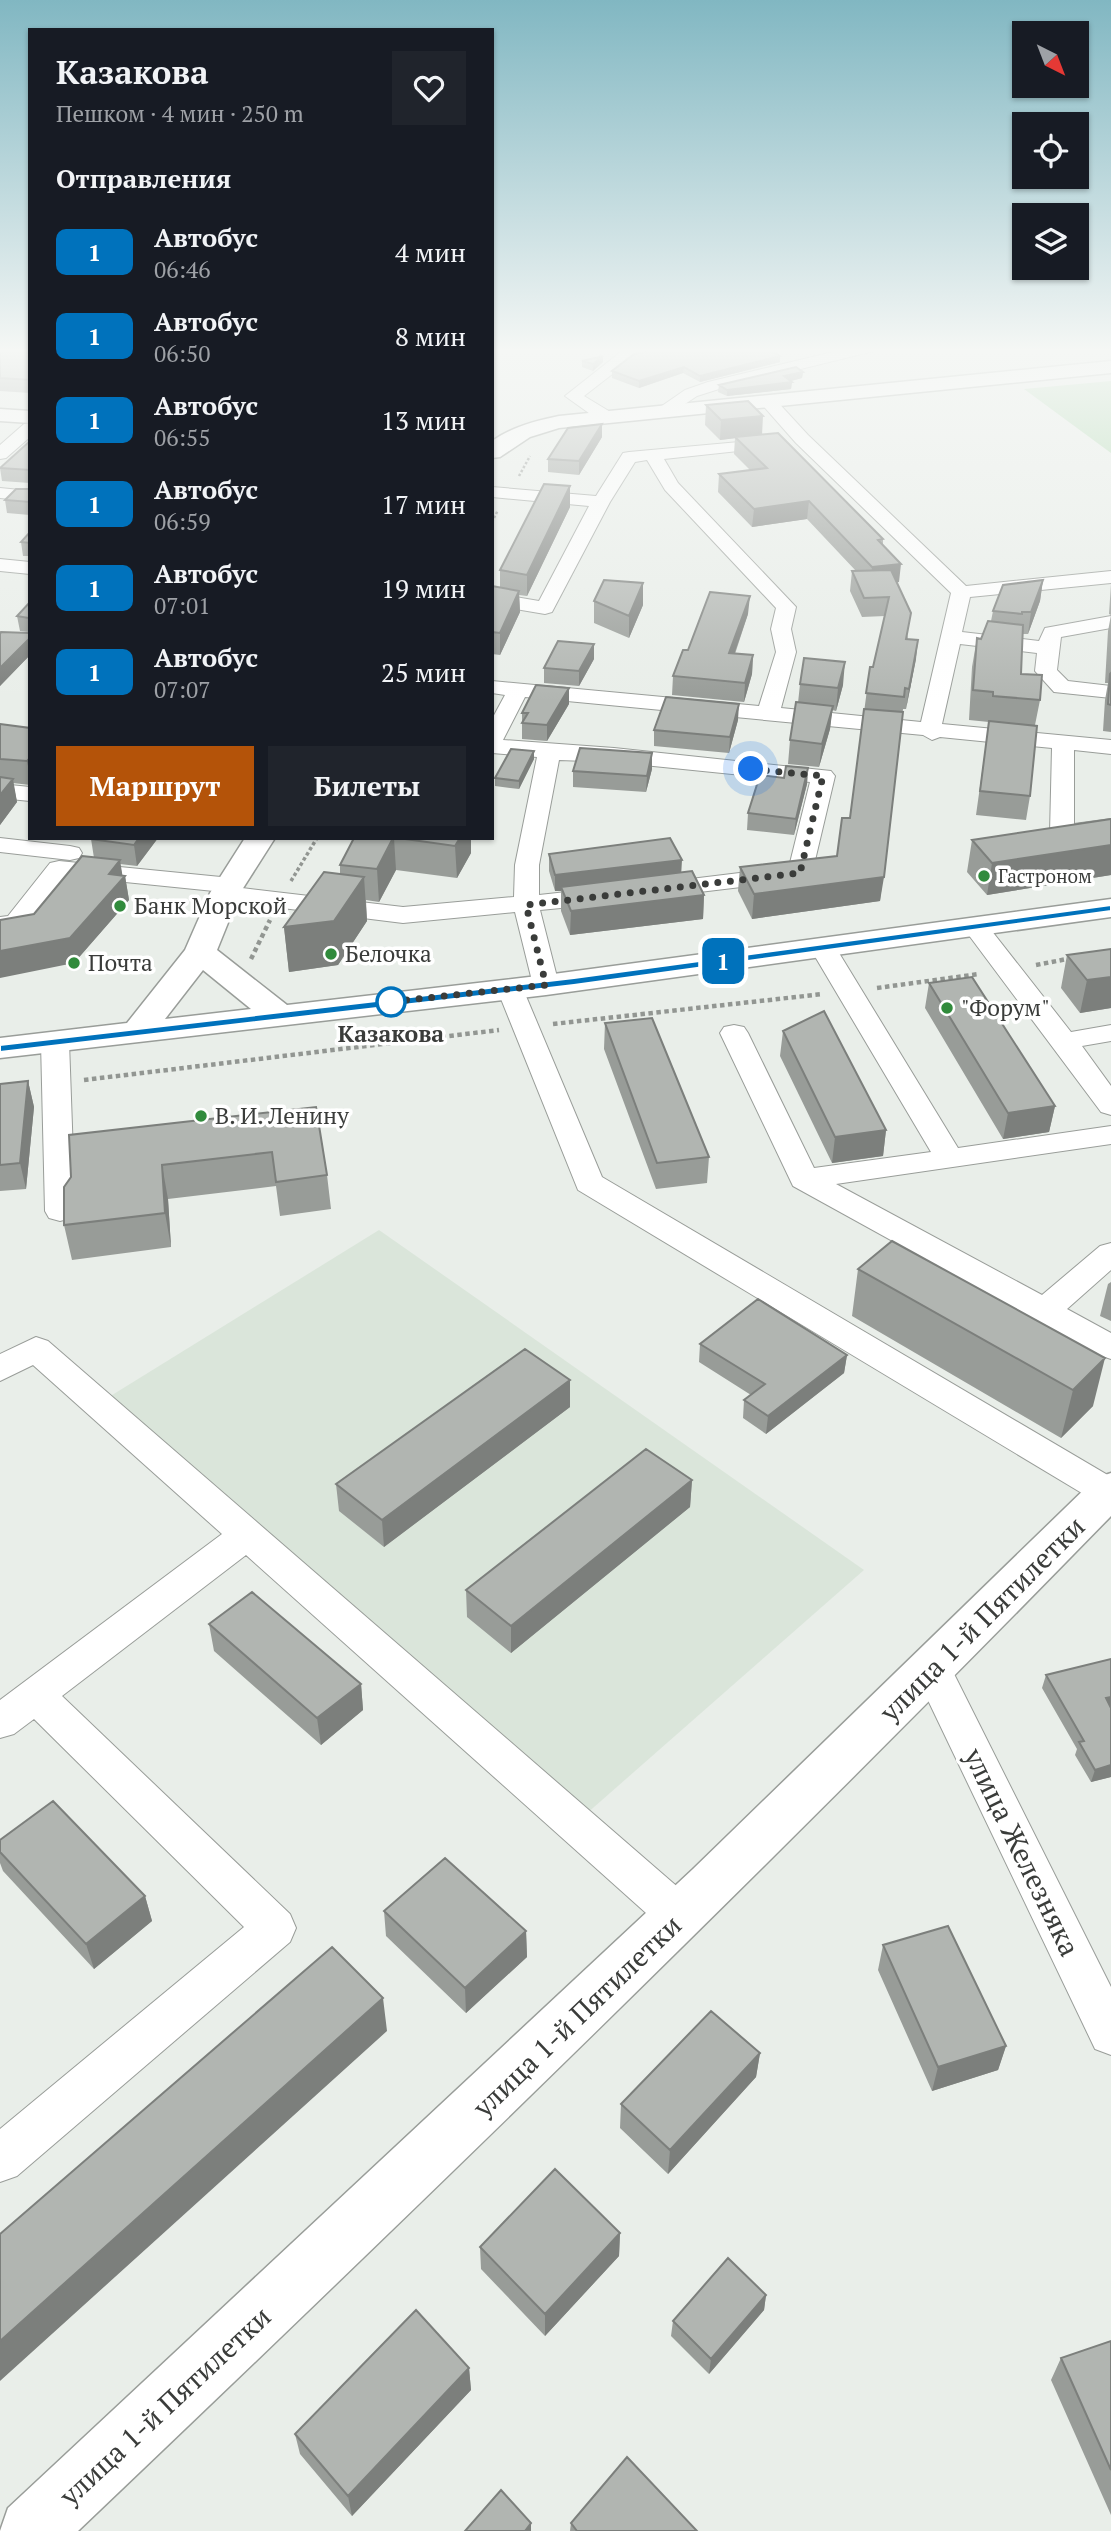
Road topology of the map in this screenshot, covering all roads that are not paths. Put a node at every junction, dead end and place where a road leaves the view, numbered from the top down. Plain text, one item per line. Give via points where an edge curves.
1 (624, 465) edge
2 (659, 465) edge
3 (829, 465) edge
4 (494, 492) edge
5 (0, 494) edge
6 (28, 496) edge
7 (601, 502) junction
8 (0, 565) edge
9 (28, 568) edge
10 (1111, 576) edge
11 (961, 592) junction
12 (494, 599) edge
13 (1111, 622) edge
14 (950, 637) junction
15 (1048, 648) junction
16 (494, 687) edge
17 (518, 690) junction
18 (1111, 691) edge
19 (768, 714) junction
20 (931, 731) junction
21 (494, 736) edge
22 (1063, 743) junction
23 (494, 746) edge
24 (1111, 747) edge
25 (561, 752) junction
26 (0, 791) edge
27 (28, 794) edge
28 (1111, 826) edge
29 (259, 840) edge
30 (0, 845) edge
31 (70, 853) edge
32 (228, 889) junction
33 (526, 905) junction
34 (1111, 908) edge
35 (0, 925) edge
36 (975, 926) junction
37 (823, 948) junction
38 (200, 952) junction
39 (546, 985) junction
40 (510, 989) junction
41 (279, 1015) junction
42 (138, 1032) junction
43 (734, 1033) dead end
44 (1111, 1033) edge
45 (1064, 1041) junction
46 (55, 1042) junction
47 (0, 1048) edge
48 (1111, 1106) edge
49 (1111, 1135) edge
50 (950, 1159) junction
51 (804, 1179) junction
52 (60, 1211) dead end
53 (1111, 1253) edge
54 (1045, 1311) junction
55 (1111, 1347) edge
56 (0, 1369) edge
57 (1109, 1491) edge
58 (247, 1534) junction
59 (933, 1671) junction
60 (35, 1695) junction
61 (0, 1722) edge
62 (680, 1916) junction
63 (1111, 2034) edge
64 (0, 2160) edge
65 (32, 2531) edge

1 - 7 street
2 - 19 street via 671,486 786,607 781,629 786,652
3 - 11 street
4 - 7 street
5 - 6 street
7 - 12 street via 545,608
8 - 9 street
10 - 11 street
11 - 14 street
13 - 15 street via 1052,632
14 - 15 street
14 - 20 street
15 - 18 street via 1046,671 1062,687
16 - 17 street
17 - 19 street
17 - 21 street
19 - 20 street
20 - 22 street
22 - 24 street
22 - 28 street via 1062,833
23 - 25 street
25 - 33 street via 549,752 527,865
25 - 33 street via 823,776 800,873
26 - 27 street
29 - 32 main road
30 - 31 street
31 - 32 street
31 - 35 street via 16,923
32 - 33 street via 403,915
32 - 38 main road
33 - 39 street
34 - 36 main road
36 - 37 main road
36 - 45 street
37 - 39 main road
37 - 50 street
38 - 41 main road
38 - 42 main road
39 - 40 main road
40 - 41 main road
40 - 57 street via 589,1183
41 - 42 main road
42 - 46 main road
43 - 51 street
44 - 45 street
45 - 48 street
46 - 47 main road
46 - 52 street
49 - 50 street
50 - 51 street
51 - 54 street
53 - 54 street
54 - 55 street
56 - 58 street via 36,1349
57 - 59 main road, улица 1-й Пятилетки
58 - 60 street
58 - 62 street
59 - 62 main road, улица 1-й Пятилетки
59 - 63 street, улица Железняка
60 - 61 street
60 - 64 street via 275,1928
62 - 65 main road, улица 1-й Пятилетки via 445,2144

